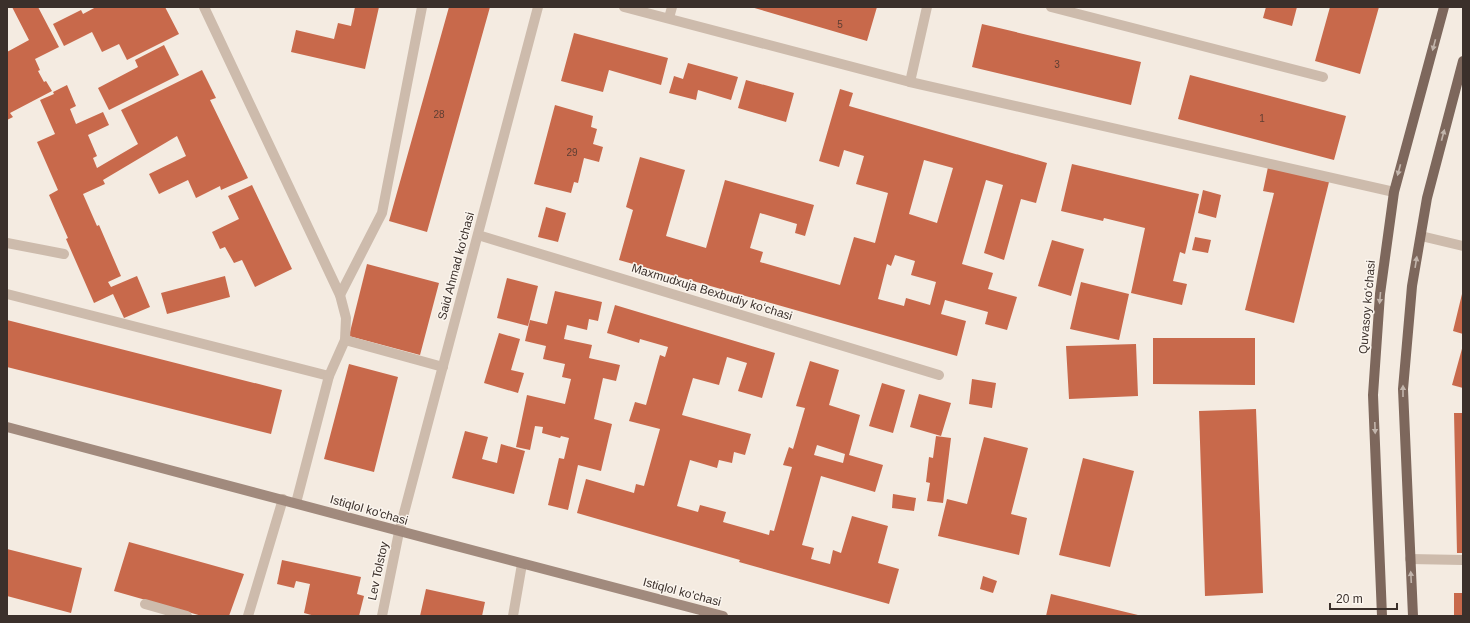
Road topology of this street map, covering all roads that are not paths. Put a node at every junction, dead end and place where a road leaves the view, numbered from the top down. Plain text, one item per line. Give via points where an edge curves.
1 (204, 7) edge
2 (422, 7) edge
3 (538, 7) edge
4 (624, 7) edge
5 (672, 7) edge
6 (927, 7) edge
7 (1051, 7) edge
8 (1444, 7) edge
9 (669, 18) junction
10 (1463, 61) edge
11 (1323, 77) dead end
12 (910, 82) junction
13 (1394, 192) junction
14 (478, 235) junction
15 (1421, 236) junction
16 (7, 243) edge
17 (1463, 246) edge
18 (64, 254) dead end
19 (7, 294) edge
20 (340, 296) junction
21 (345, 340) junction
22 (443, 366) junction
23 (939, 374) dead end
24 (329, 376) junction
25 (7, 427) edge
26 (283, 499) junction
27 (296, 503) junction
28 (400, 532) junction
29 (1410, 559) junction
30 (1463, 560) edge
31 (522, 564) junction
32 (144, 604) dead end
33 (187, 616) edge
34 (248, 616) edge
35 (382, 616) edge
36 (512, 616) edge
37 (724, 616) edge
38 (1382, 616) edge
39 (1413, 616) edge

1 - 20 street
2 - 20 street via 382,213
3 - 14 street, Said Ahmad ko'chasi
4 - 9 street
5 - 9 street
6 - 12 street
7 - 11 street
8 -> 13 main road, Quvasoy koʻchasi
9 - 12 street
15 -> 10 main road via 1427,198
12 - 13 street
13 -> 38 main road, Quvasoy koʻchasi via 1380,294 1373,395
14 - 22 street, Said Ahmad ko'chasi
14 - 23 street, Maxmudxuja Bexbudiy koʻchasi
15 - 17 street
29 -> 15 main road via 1403,389 1412,286
16 - 18 street
19 - 24 street
20 - 21 street via 346,318
21 - 22 street
21 - 24 street
22 - 28 street, Said Ahmad ko'chasi
24 - 27 street
25 - 26 main road, Istiqlol ko'chasi
26 - 27 main road, Istiqlol ko'chasi
26 - 34 street
27 - 28 main road, Istiqlol ko'chasi
28 - 31 main road, Istiqlol ko'chasi
28 - 35 street, Lev Tolstoy
29 - 30 street
39 -> 29 main road
31 - 36 street
31 - 37 main road, Istiqlol ko'chasi
32 - 33 street

